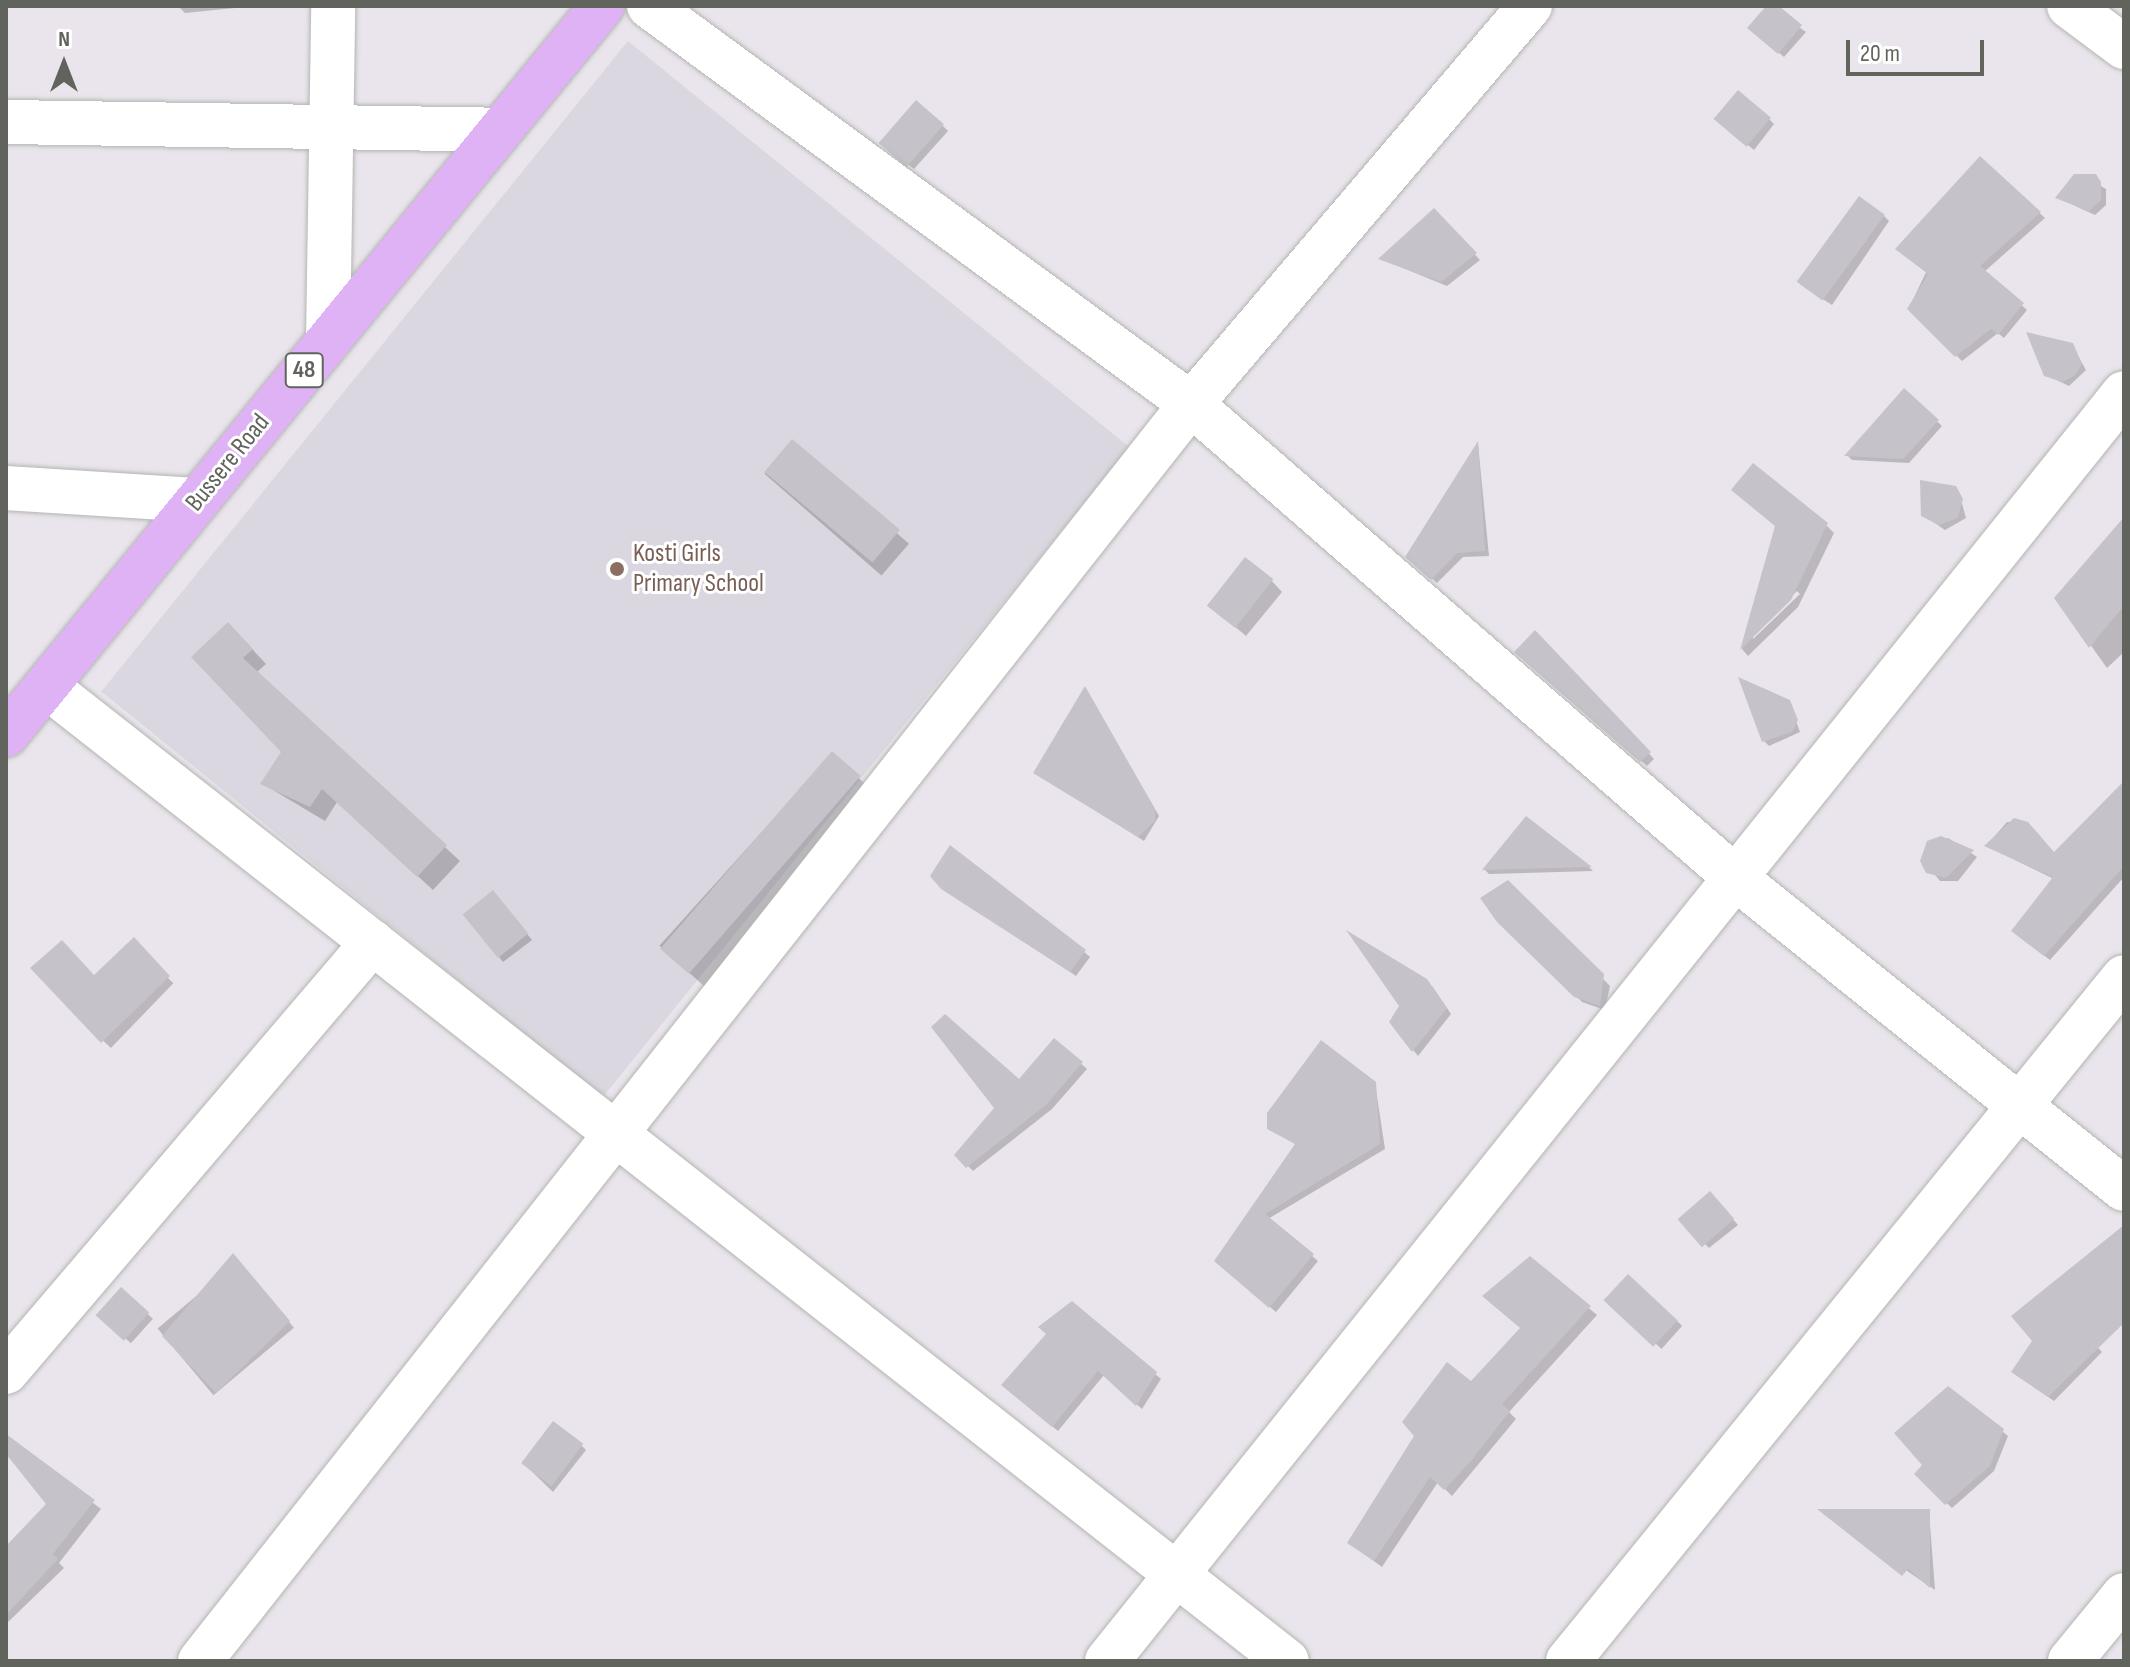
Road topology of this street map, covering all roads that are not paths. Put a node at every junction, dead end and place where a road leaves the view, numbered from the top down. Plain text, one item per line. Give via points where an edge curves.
1 (333, 6) edge
2 (602, 6) edge
3 (649, 6) edge
4 (1530, 6) edge
5 (2069, 6) edge
6 (2124, 47) edge
7 (6, 122) edge
8 (331, 127) junction
9 (500, 130) junction
10 (328, 341) junction
11 (2124, 393) edge
12 (1191, 404) junction
13 (6, 488) edge
14 (198, 500) junction
15 (46, 686) junction
16 (6, 735) edge
17 (1738, 880) junction
18 (373, 942) junction
19 (2124, 977) edge
20 (2017, 1106) junction
21 (615, 1131) junction
22 (2124, 1189) edge
23 (6, 1372) edge
24 (1180, 1572) junction
25 (2124, 1595) edge
26 (200, 1661) edge
27 (1107, 1661) edge
28 (1287, 1661) edge
29 (1568, 1661) edge
30 (2070, 1661) edge

1 - 8 street
2 - 9 main road, Bussere Road / 48
3 - 12 street
4 - 12 street
5 - 6 street
7 - 8 street
8 - 9 street
8 - 10 street
9 - 10 main road, Bussere Road / 48
10 - 14 main road, Bussere Road / 48
11 - 17 street
12 - 17 street
12 - 21 street
13 - 14 street
14 - 15 main road, Bussere Road / 48
15 - 16 main road, Bussere Road / 48
15 - 18 street
17 - 20 street
17 - 24 street via 1359,1341
18 - 21 street
18 - 23 street
19 - 20 street
20 - 22 street
20 - 29 street
21 - 24 street
21 - 26 street
24 - 27 street
24 - 28 street
25 - 30 street

